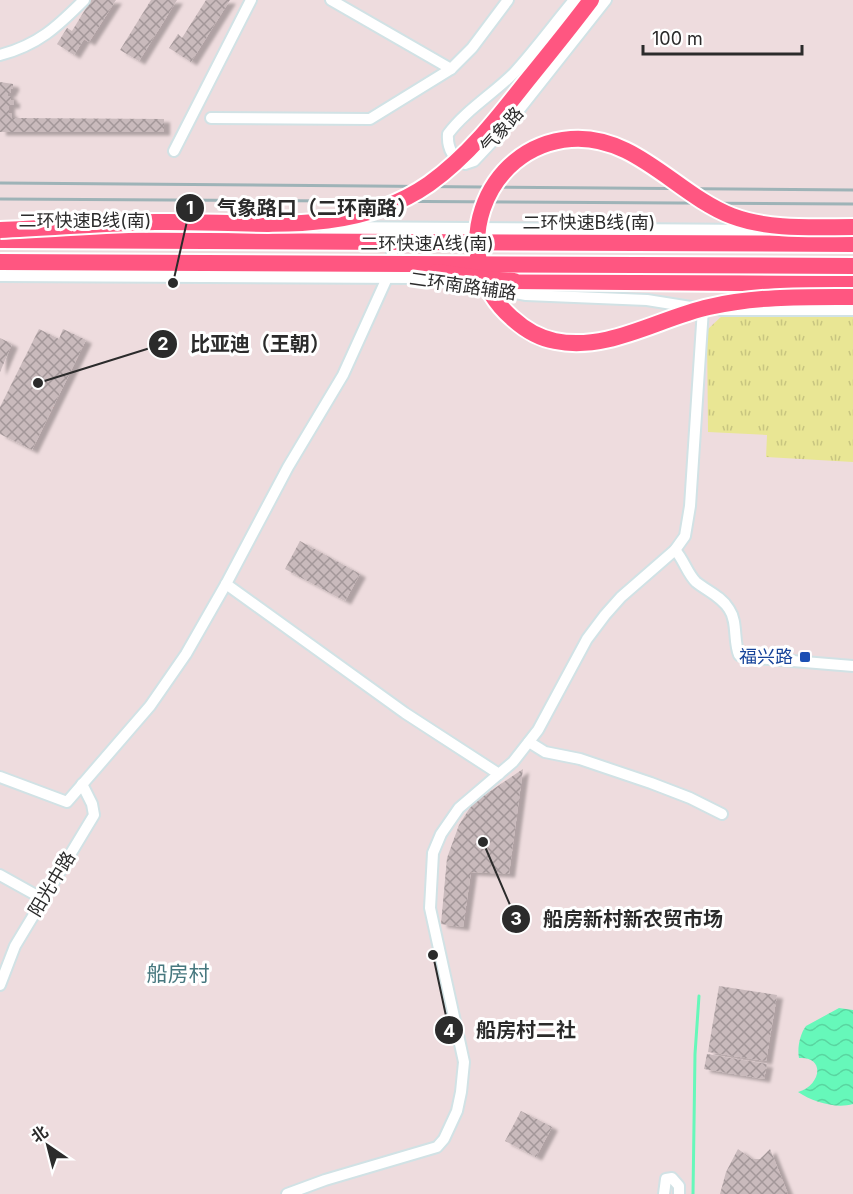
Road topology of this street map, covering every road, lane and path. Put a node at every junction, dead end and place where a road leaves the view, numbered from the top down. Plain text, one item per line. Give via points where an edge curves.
1 (84, 0) edge
2 (251, 0) edge
3 (331, 0) edge
4 (508, 0) edge
5 (574, 0) edge
6 (591, 0) edge
7 (606, 0) edge
8 (0, 55) edge
9 (451, 69) junction
10 (211, 118) dead end
11 (174, 151) dead end
12 (0, 225) edge
13 (853, 229) edge
14 (0, 231) edge
15 (0, 240) edge
16 (853, 244) edge
17 (393, 245) dead end
18 (0, 262) edge
19 (853, 266) edge
20 (383, 271) junction
21 (0, 276) edge
22 (853, 284) edge
23 (853, 297) edge
24 (703, 309) junction
25 (853, 310) edge
26 (675, 550) junction
27 (226, 584) junction
28 (853, 666) edge
29 (529, 742) junction
30 (499, 774) junction
31 (0, 777) edge
32 (82, 784) junction
33 (722, 814) dead end
34 (0, 875) edge
35 (43, 899) junction
36 (0, 985) edge
37 (287, 1194) edge
38 (664, 1194) edge
39 (679, 1194) edge

1 - 8 street via 55,29 34,43
2 - 11 street
3 - 9 street
4 - 9 street
5 - 7 street, 气象路 via 514,72 448,134 449,149 459,161 474,161 504,129
6 - 14 highway, bridge via 471,148 429,184 387,207 318,222 146,222
9 - 10 street via 370,119
12 - 13 street
13 - 23 highway, bridge via 739,219 698,199 640,158 600,141 579,138 537,148 508,168 482,208 476,247 484,280 501,307 531,332 564,343 604,340 680,314 732,302
15 - 16 highway, 二环快速B线(南)
17 - 20 street
18 - 20 highway, 二环快速A线(南), bridge
19 - 20 highway, 二环快速A线(南), bridge
20 - 21 street, 二环南路辅路
20 - 22 highway, bridge via 504,281
20 - 24 street, 二环南路辅路 via 526,295 647,300
20 - 27 street via 343,375 288,467
24 - 25 street, 二环南路辅路
24 - 26 street via 690,506 685,536
26 - 28 street via 697,582 729,608 739,655
26 - 29 street via 621,597 593,631
27 - 30 street via 405,713
27 - 32 street via 186,654 150,706
29 - 30 street
29 - 33 street via 545,752 651,783
30 - 37 street via 459,808 433,854 430,908 464,1062 457,1111 444,1139 437,1147
31 - 32 street via 67,802
32 - 35 street, 阳光中路 via 94,815
34 - 35 street
35 - 36 street, 阳光中路 via 15,946
38 - 39 street via 666,1179 672,1178 679,1186

